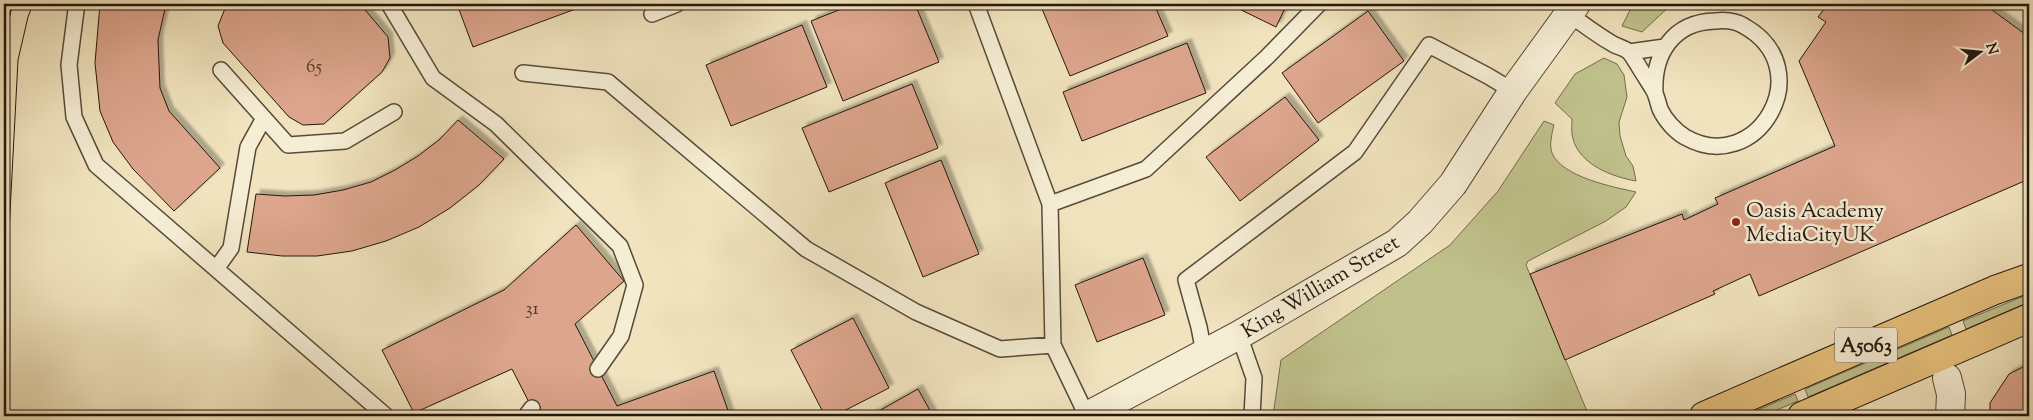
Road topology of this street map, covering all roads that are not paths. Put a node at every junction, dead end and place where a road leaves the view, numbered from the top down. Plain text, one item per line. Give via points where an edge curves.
1 (78, 4) edge
2 (389, 4) edge
3 (677, 4) edge
4 (976, 4) edge
5 (1320, 4) edge
6 (1572, 9) edge
7 (652, 14) dead end
8 (1665, 47) junction
9 (1629, 52) junction
10 (221, 70) dead end
11 (522, 74) dead end
12 (1513, 91) junction
13 (1655, 93) junction
14 (394, 112) dead end
15 (264, 118) junction
16 (1050, 204) junction
17 (216, 269) junction
18 (2029, 278) edge
19 (2029, 318) edge
20 (1239, 335) junction
21 (1053, 345) junction
22 (1204, 353) junction
23 (598, 369) dead end
24 (1947, 378) dead end
25 (386, 416) edge
26 (1087, 416) edge
27 (1252, 416) edge
28 (1704, 416) edge
29 (1802, 416) edge
30 (1950, 416) edge

1 - 17 lane via 69,65 74,117 96,165
2 - 23 lane via 433,78 496,124 620,246 635,285 621,336
3 - 7 lane
4 - 16 lane
5 - 16 lane via 1146,169
6 - 9 lane via 1613,44
6 - 12 street, King William Street
8 - 9 lane
8 - 13 lane via 1654,77
8 - 13 lane via 1676,35 1704,21 1723,20 1742,25 1758,35 1770,50 1777,67 1779,86 1776,104 1754,133 1738,142 1720,146 1702,144 1685,137 1660,110
9 - 13 lane
10 - 15 lane
11 - 21 lane via 608,82 806,249 916,312 1000,349
12 - 20 street, King William Street via 1454,184 1397,243
12 - 22 lane via 1429,45 1355,152 1186,280
14 - 15 lane via 345,141 288,145
15 - 17 lane via 248,147 231,248
16 - 21 lane
17 - 25 lane
18 - 28 highway, A5063
19 - 29 highway, A5063
20 - 22 street, King William Street
20 - 27 lane via 1254,378
21 - 26 lane
22 - 26 street, King William Street
24 - 30 street via 1952,394

